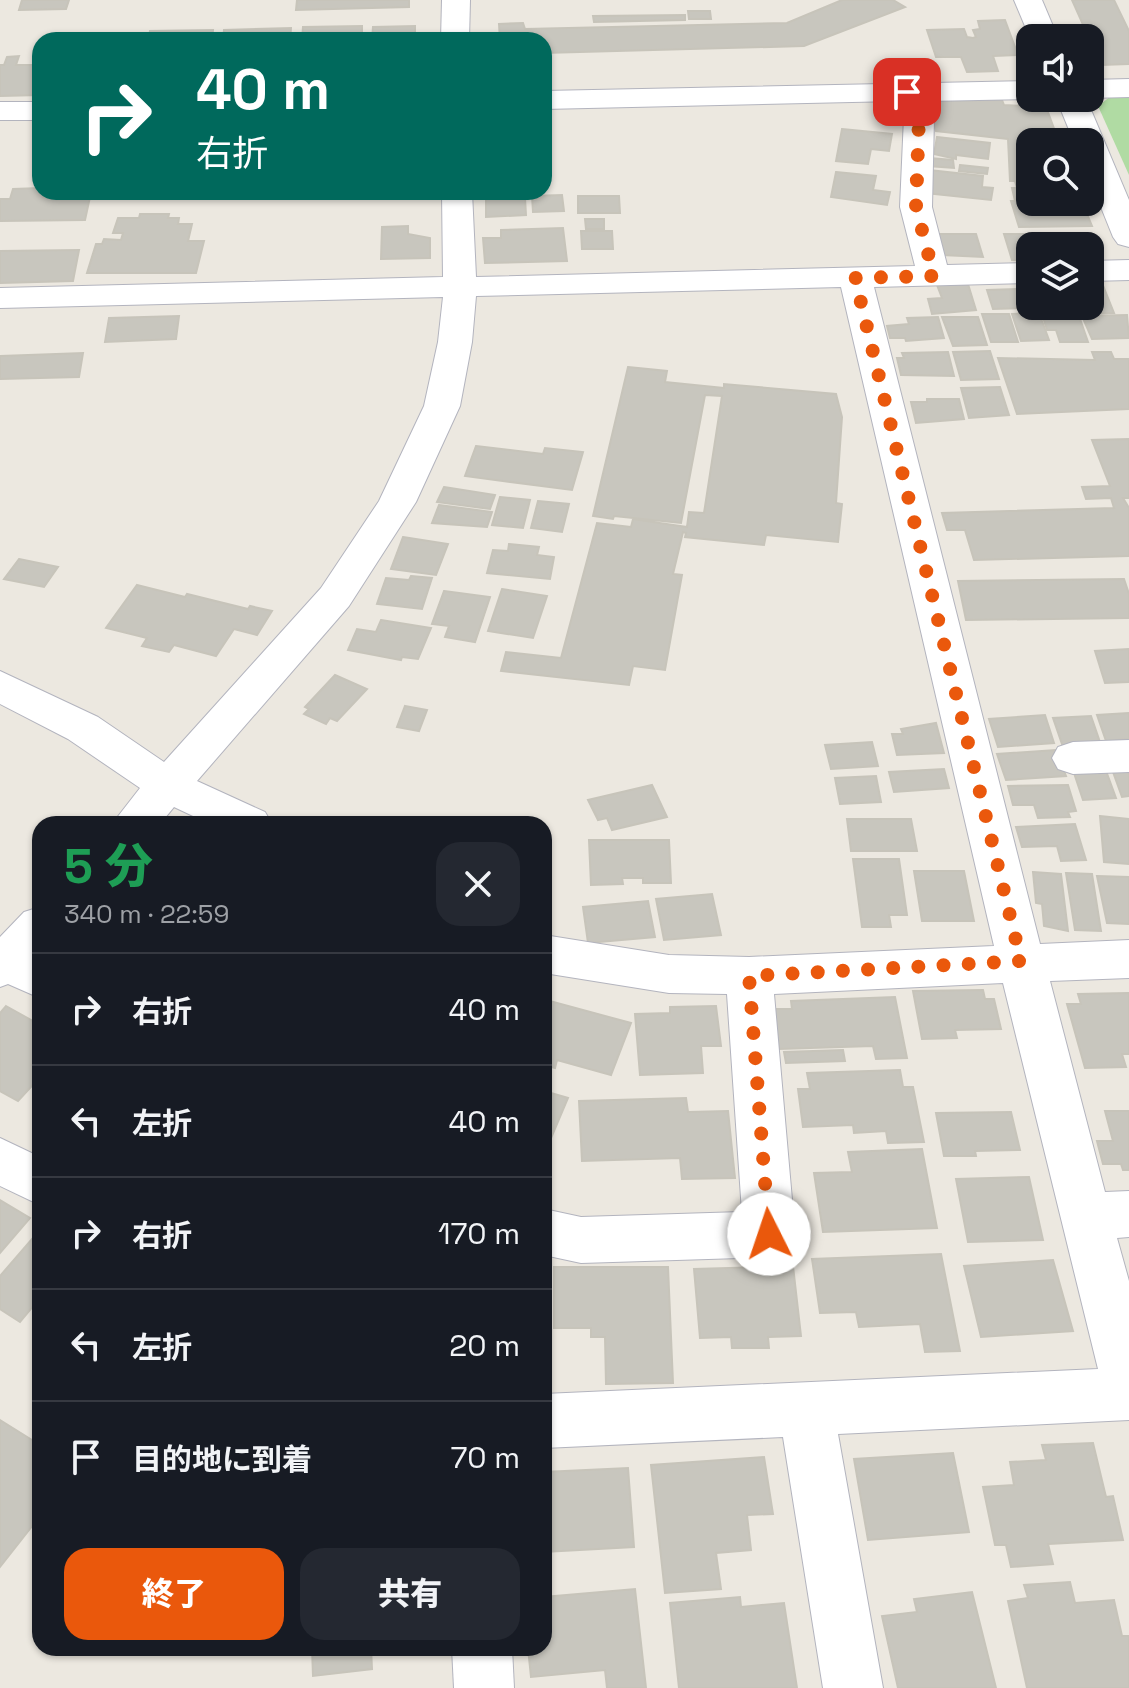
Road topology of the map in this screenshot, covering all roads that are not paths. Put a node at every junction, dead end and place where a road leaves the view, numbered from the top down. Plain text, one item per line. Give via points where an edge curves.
1 (456, 0) edge
2 (1028, 0) edge
3 (1038, 24) edge
4 (455, 32) edge
5 (1129, 88) edge
6 (1104, 89) edge
7 (1016, 90) edge
8 (907, 92) junction
9 (552, 100) edge
10 (0, 111) edge
11 (32, 111) edge
12 (1077, 112) edge
13 (457, 200) edge
14 (1129, 237) edge
15 (1129, 270) edge
16 (1104, 271) edge
17 (1016, 273) edge
18 (934, 276) junction
19 (855, 278) junction
20 (460, 288) junction
21 (0, 298) edge
22 (0, 686) edge
23 (1129, 756) edge
24 (1073, 758) dead end
25 (169, 786) junction
26 (141, 816) edge
27 (233, 816) edge
28 (32, 940) edge
29 (552, 955) edge
30 (1129, 959) edge
31 (1021, 961) junction
32 (16, 969) edge
33 (749, 976) junction
34 (0, 1160) edge
35 (32, 1178) edge
36 (1108, 1215) edge
37 (552, 1234) edge
38 (1129, 1385) edge
39 (1129, 1394) edge
40 (806, 1407) junction
41 (552, 1421) edge
42 (482, 1656) edge
43 (484, 1688) edge
44 (853, 1688) edge

1 - 4 street
2 - 3 street
5 - 6 street
7 - 8 street
8 - 9 street
8 - 18 street via 919,117 916,207
10 - 11 street
12 - 14 street
13 - 20 street
15 - 16 street
17 - 18 street
18 - 19 street
19 - 20 street
19 - 31 street
20 - 21 street
20 - 25 street via 442,406 397,502 335,597
22 - 25 street via 83,728
23 - 24 street
25 - 26 street
25 - 27 street
28 - 32 street
29 - 33 street via 669,974
30 - 31 street
31 - 33 street
31 - 36 street
33 - 37 street via 769,1234 581,1240
34 - 35 street
36 - 38 street
39 - 40 street
40 - 41 street
40 - 44 street
42 - 43 street

